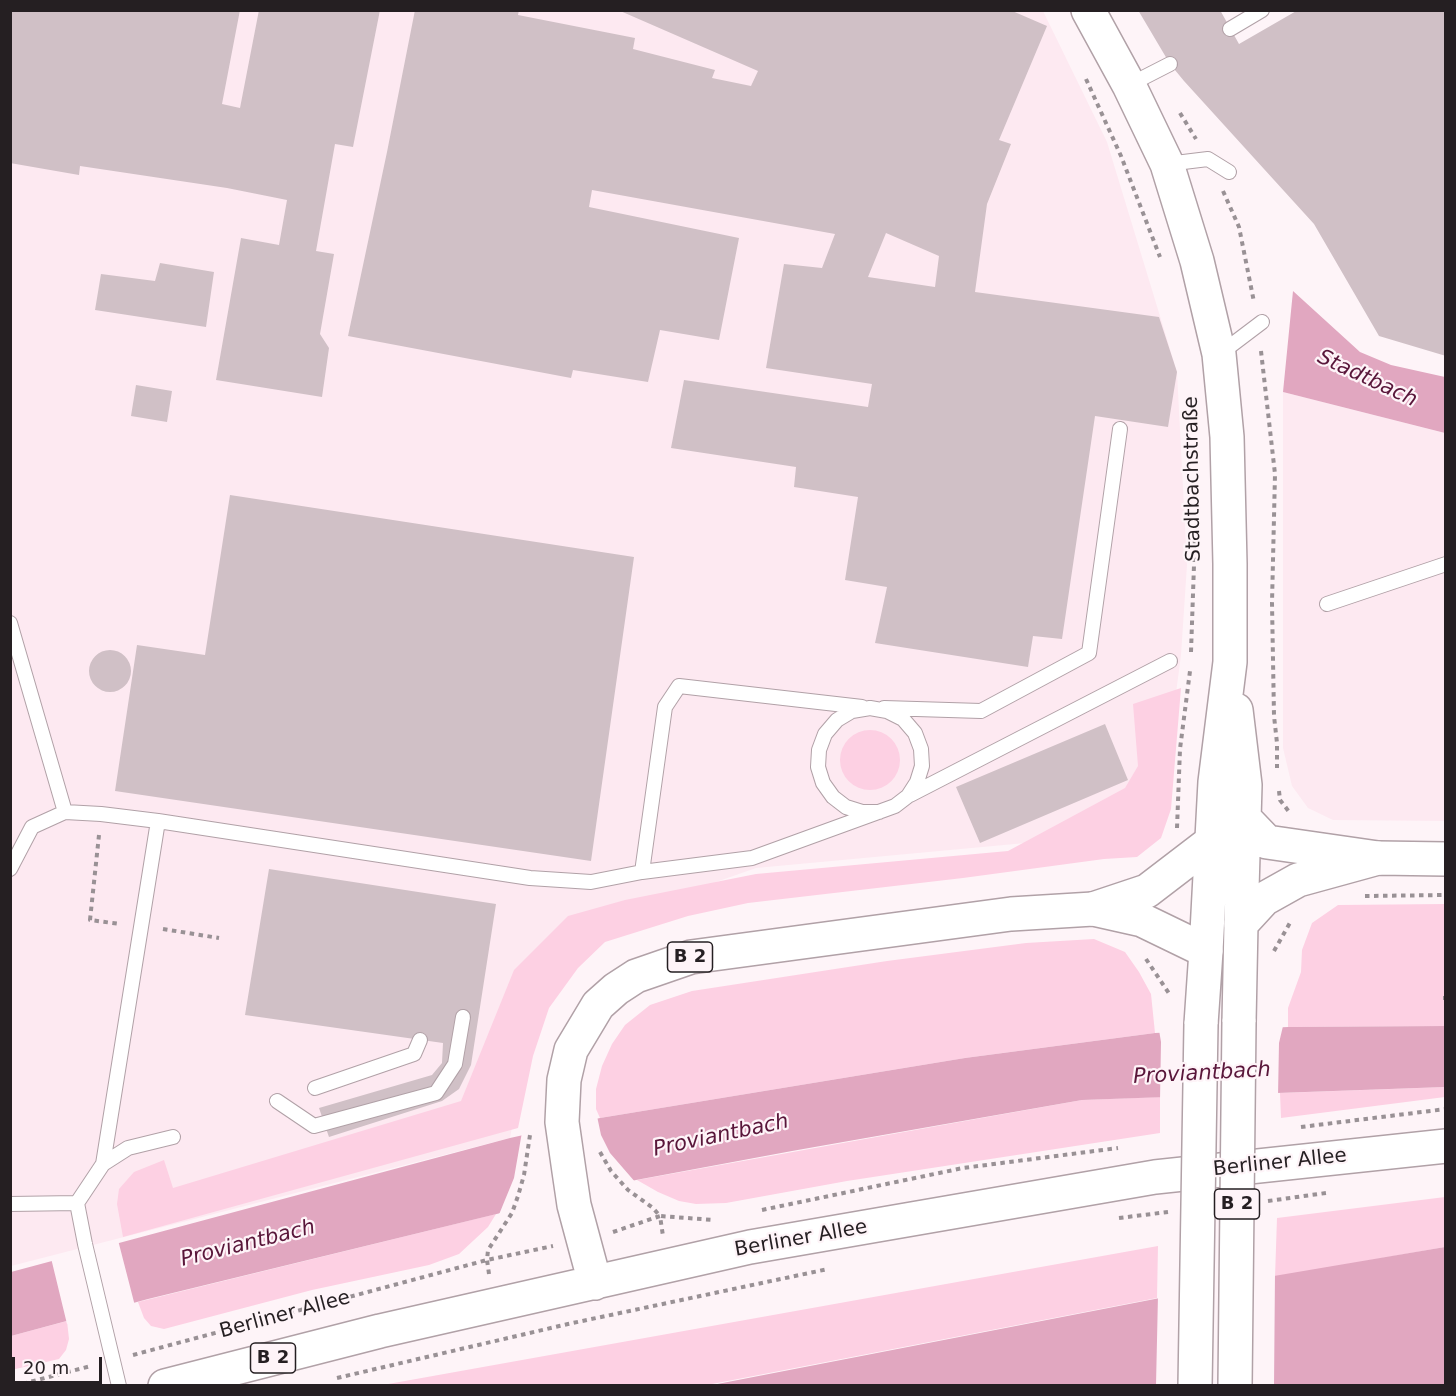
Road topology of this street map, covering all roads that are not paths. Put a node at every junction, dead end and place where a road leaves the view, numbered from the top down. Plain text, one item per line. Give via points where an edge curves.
1 (1088, 10) edge
2 (1262, 10) edge
3 (1230, 29) dead end
4 (1170, 64) dead end
5 (1129, 85) junction
6 (1167, 164) junction
7 (1229, 172) dead end
8 (1262, 322) dead end
9 (1219, 354) junction
10 (1120, 429) dead end
11 (1446, 564) edge
12 (1327, 604) dead end
13 (10, 623) edge
14 (1170, 661) dead end
15 (1230, 662) junction
16 (870, 708) junction
17 (908, 796) junction
18 (65, 812) junction
19 (879, 812) junction
20 (1243, 817) junction
21 (158, 820) junction
22 (1211, 842) junction
23 (1378, 858) junction
24 (1446, 859) edge
25 (10, 869) edge
26 (642, 872) junction
27 (1093, 909) junction
28 (1241, 924) junction
29 (1206, 951) junction
30 (463, 1017) dead end
31 (420, 1040) dead end
32 (315, 1088) dead end
33 (277, 1101) dead end
34 (173, 1137) dead end
35 (1446, 1146) edge
36 (103, 1164) junction
37 (77, 1203) junction
38 (10, 1204) edge
39 (595, 1283) junction
40 (120, 1386) edge
41 (165, 1386) edge
42 (1195, 1386) edge
43 (1235, 1386) edge

1 - 5 main road, Stadtbachstraße
2 - 3 lane
4 - 5 lane
5 - 6 main road, Stadtbachstraße
6 - 7 lane via 1208,159
6 - 9 main road, Stadtbachstraße via 1197,261
8 - 9 lane
9 - 15 main road, Stadtbachstraße via 1227,437
10 - 16 lane via 1089,653 981,711
11 - 12 lane
13 - 18 lane
14 - 17 lane
15 - 20 main road, Stadtbachstraße via 1245,785
15 - 22 main road, Stadtbachstraße
16 - 17 lane via 903,719 915,733 922,766
16 - 19 lane via 852,711 837,720 825,734 818,767 823,783 846,807
16 - 26 lane via 680,686 665,707
17 - 19 lane
18 - 21 lane
18 - 25 lane via 32,826
19 - 26 lane via 752,858
20 - 23 main road via 1267,842
20 - 28 main road, Stadtbachstraße
21 - 26 lane via 531,878 591,882
21 - 36 lane
22 - 27 main road via 1147,891
22 - 29 main road, Stadtbachstraße
23 - 24 main road
23 - 28 main road via 1286,885 1264,899
27 - 29 main road, B 2 via 1142,920
27 - 39 main road, B 2 via 988,916 691,957 636,976 616,989 598,1005 571,1050 564,1080 562,1122 574,1205
28 - 43 main road, B 2, bridge
29 - 42 main road, B 2, bridge via 1201,1024
30 - 33 lane via 455,1064 436,1093 314,1126
31 - 32 lane via 414,1054
34 - 36 lane via 128,1148
35 - 39 main road, Berliner Allee / B 2 via 1155,1177 750,1247
36 - 37 lane
37 - 38 lane
37 - 40 lane
39 - 41 main road, Berliner Allee / B 2 via 380,1331

